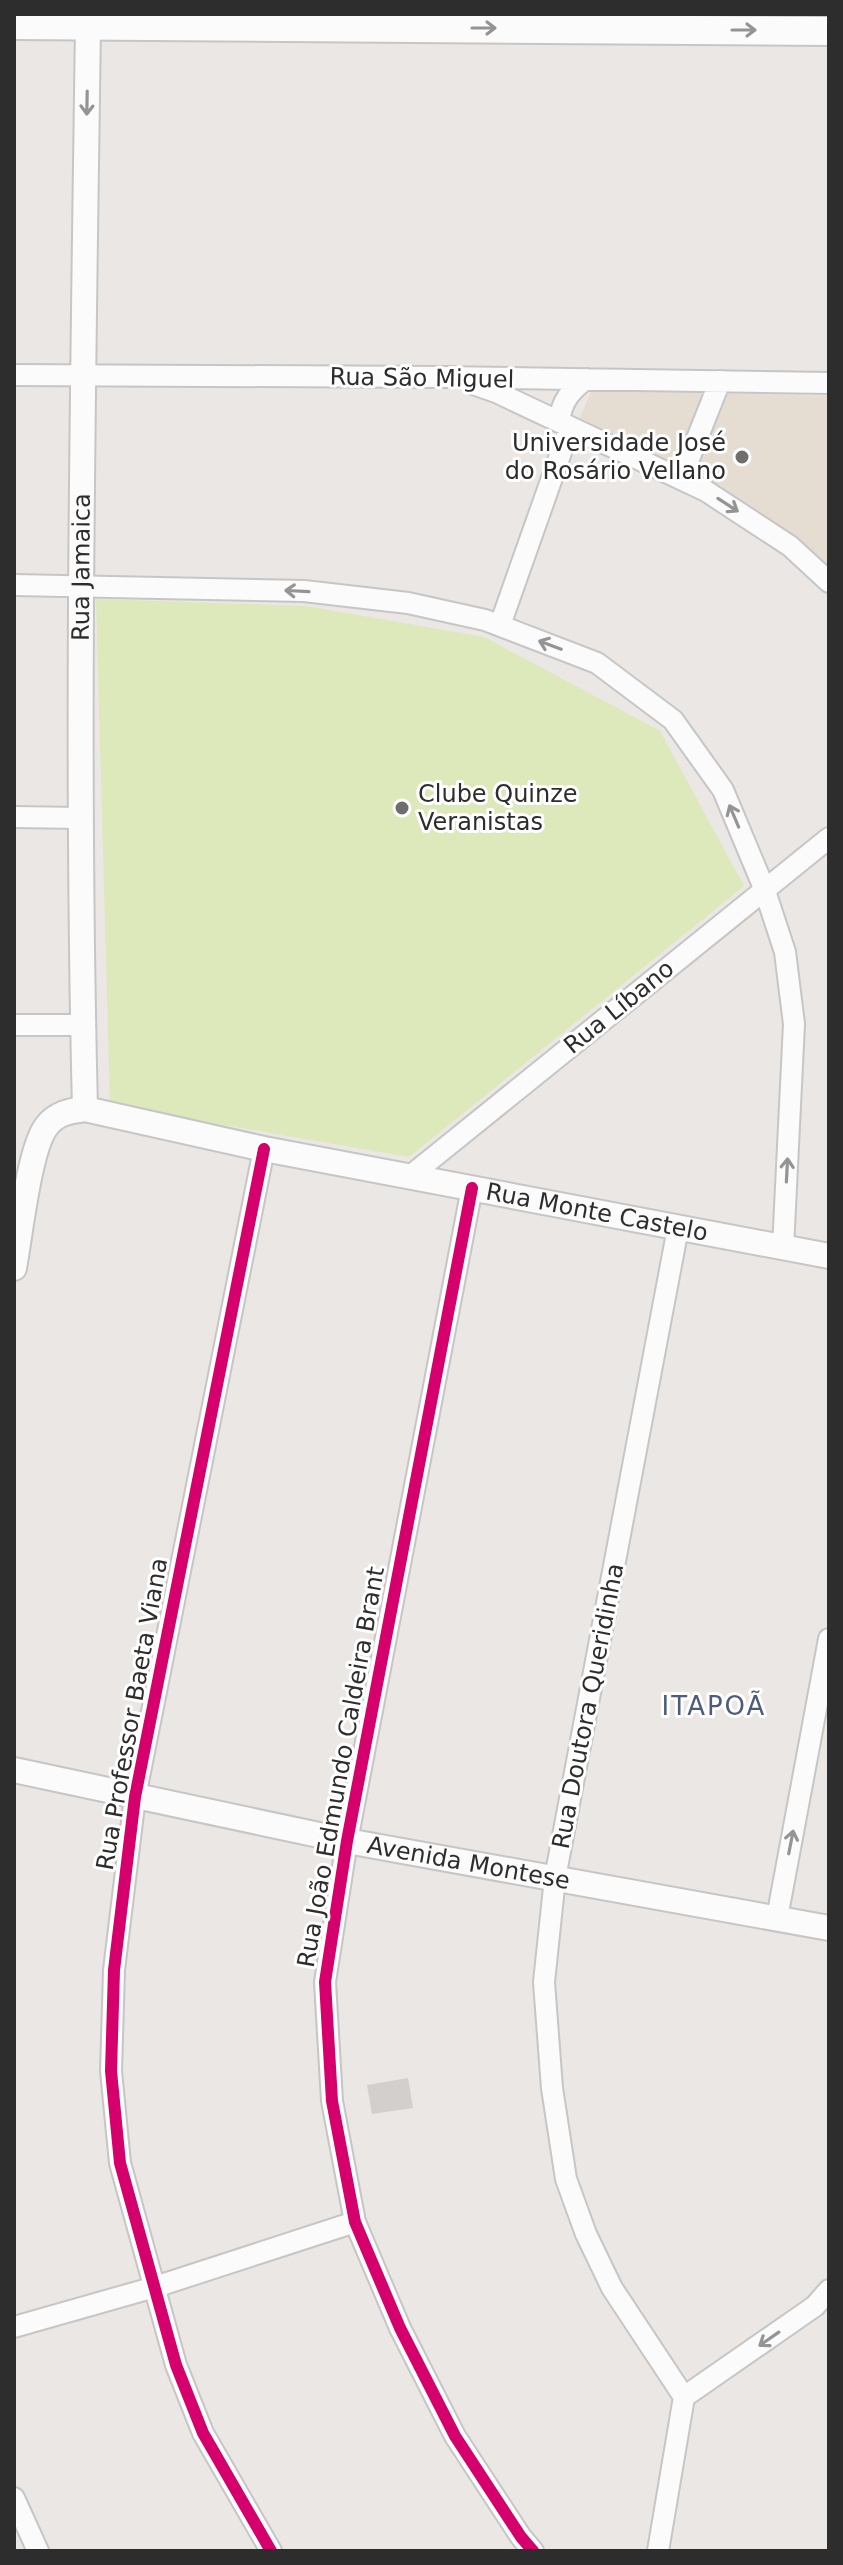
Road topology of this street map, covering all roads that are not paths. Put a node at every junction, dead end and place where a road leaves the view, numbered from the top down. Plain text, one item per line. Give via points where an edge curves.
1 (88, 19) edge
2 (14, 25) edge
3 (829, 31) edge
4 (14, 375) edge
5 (83, 375) junction
6 (454, 377) junction
7 (586, 379) junction
8 (720, 381) junction
9 (829, 383) edge
10 (565, 424) junction
11 (681, 479) junction
12 (829, 582) edge
13 (14, 585) edge
14 (81, 586) junction
15 (500, 625) junction
16 (14, 817) edge
17 (80, 818) junction
18 (829, 838) edge
19 (764, 888) junction
20 (14, 1025) edge
21 (83, 1025) junction
22 (85, 1109) junction
23 (264, 1149) junction
24 (409, 1177) junction
25 (472, 1188) junction
26 (678, 1228) junction
27 (783, 1248) junction
28 (829, 1256) edge
29 (14, 1268) edge
30 (829, 1639) edge
31 (14, 1770) edge
32 (135, 1797) junction
33 (347, 1841) junction
34 (555, 1878) junction
35 (777, 1918) junction
36 (829, 1928) edge
37 (355, 2222) junction
38 (155, 2287) junction
39 (829, 2290) edge
40 (14, 2327) edge
41 (684, 2397) junction
42 (14, 2498) edge
43 (38, 2551) edge
44 (271, 2551) edge
45 (533, 2551) edge
46 (658, 2551) edge

1 - 2 main road
1 -> 3 main road
1 -> 5 street, Rua Jamaica
4 - 5 street, Rua São Miguel
5 - 6 street, Rua São Miguel
5 - 14 street, Rua Jamaica
6 - 7 street, Rua São Miguel
6 - 10 street
7 - 8 street, Rua São Miguel
7 - 10 street via 570,391 561,409
8 - 9 street, Rua São Miguel
8 - 11 street
10 - 11 street
10 - 15 street
11 -> 12 street via 790,546
13 - 14 street
15 -> 14 street via 408,603 304,591
14 - 17 street, Rua Jamaica
19 -> 15 street via 723,790 673,720 597,663
16 - 17 street
17 - 21 street, Rua Jamaica
18 - 19 street, Rua Líbano
19 - 24 street, Rua Líbano
27 -> 19 street via 794,1024 785,952
20 - 21 street
21 - 22 street, Rua Jamaica
22 - 23 street, Rua Monte Castelo
22 - 29 street via 63,1112 47,1125 36,1146
23 - 24 street, Rua Monte Castelo
23 - 32 street, Rua Professor Baeta Viana
24 - 25 street, Rua Monte Castelo
25 - 26 street, Rua Monte Castelo
25 - 33 street, Rua João Edmundo Caldeira Brant
26 - 27 street, Rua Monte Castelo
26 - 34 street, Rua Doutora Queridinha
27 - 28 street, Rua Monte Castelo
35 -> 30 street
31 - 32 street, Avenida Montese
32 - 33 street, Avenida Montese
32 - 38 street, Rua Professor Baeta Viana via 114,1970 111,2071 120,2163
33 - 34 street, Avenida Montese
33 - 37 street, Rua João Edmundo Caldeira Brant via 325,1982 332,2101
34 - 35 street, Avenida Montese
34 - 41 street, Rua Doutora Queridinha via 544,1982 566,2179 612,2288
35 - 36 street, Avenida Montese
37 - 38 street
37 - 45 street, Rua João Edmundo Caldeira Brant via 400,2328 455,2436
38 - 40 street
38 - 44 street, Rua Professor Baeta Viana via 176,2365 203,2433
39 -> 41 street via 815,2306
41 - 46 street
42 - 43 street

